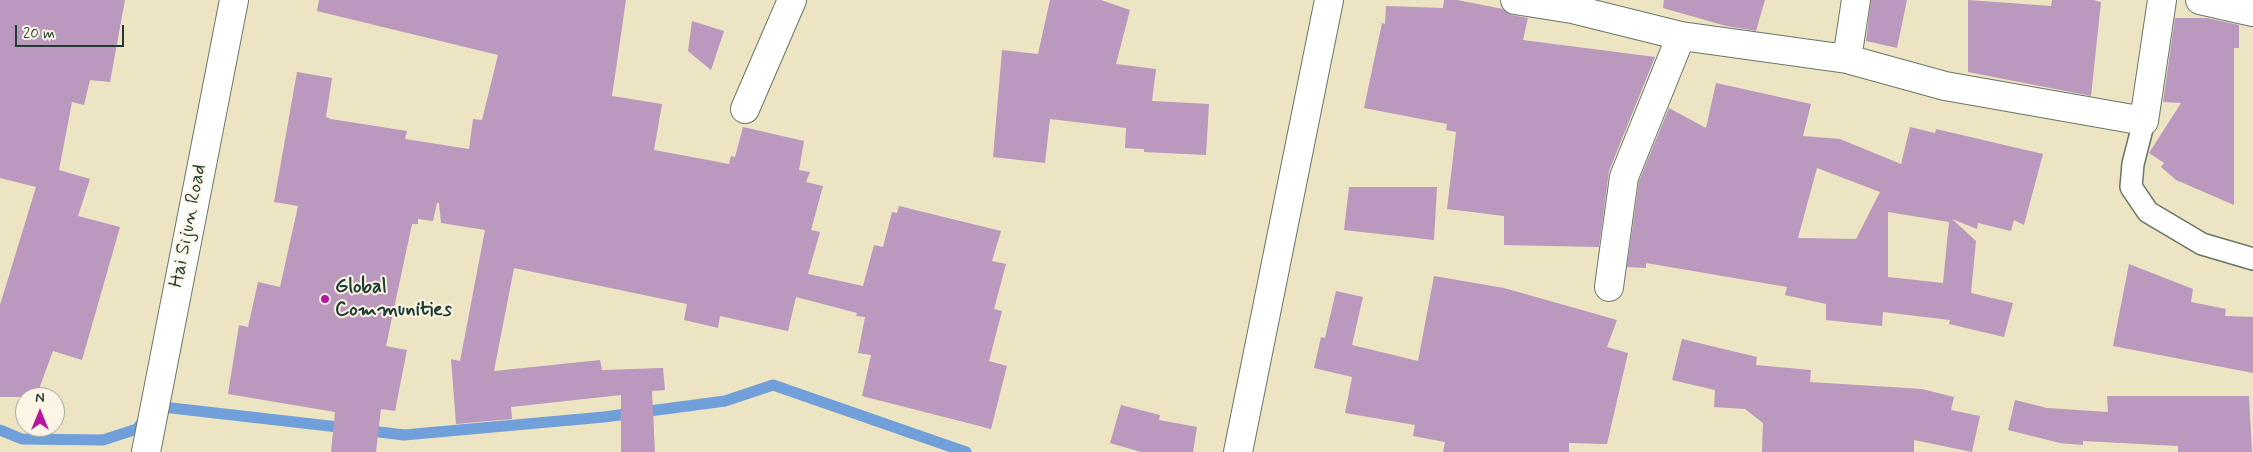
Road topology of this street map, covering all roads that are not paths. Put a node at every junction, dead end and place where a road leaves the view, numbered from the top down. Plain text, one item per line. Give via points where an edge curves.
1 (234, 0) edge
2 (792, 0) edge
3 (1330, 0) edge
4 (1515, 0) edge
5 (1856, 0) edge
6 (2162, 0) edge
7 (2200, 0) edge
8 (2253, 12) edge
9 (1681, 36) junction
10 (1846, 59) junction
11 (745, 109) dead end
12 (2144, 121) junction
13 (2253, 259) edge
14 (1609, 287) dead end
15 (146, 452) edge
16 (1238, 452) edge

1 - 15 street, Hai Sijun Road
2 - 11 street
3 - 16 street
4 - 9 street via 1572,9
5 - 10 street
6 - 12 street
7 - 8 street
9 - 10 street
9 - 14 street via 1624,177
10 - 12 street via 1944,86
12 - 13 lane via 2133,164 2132,187 2148,212 2202,244

